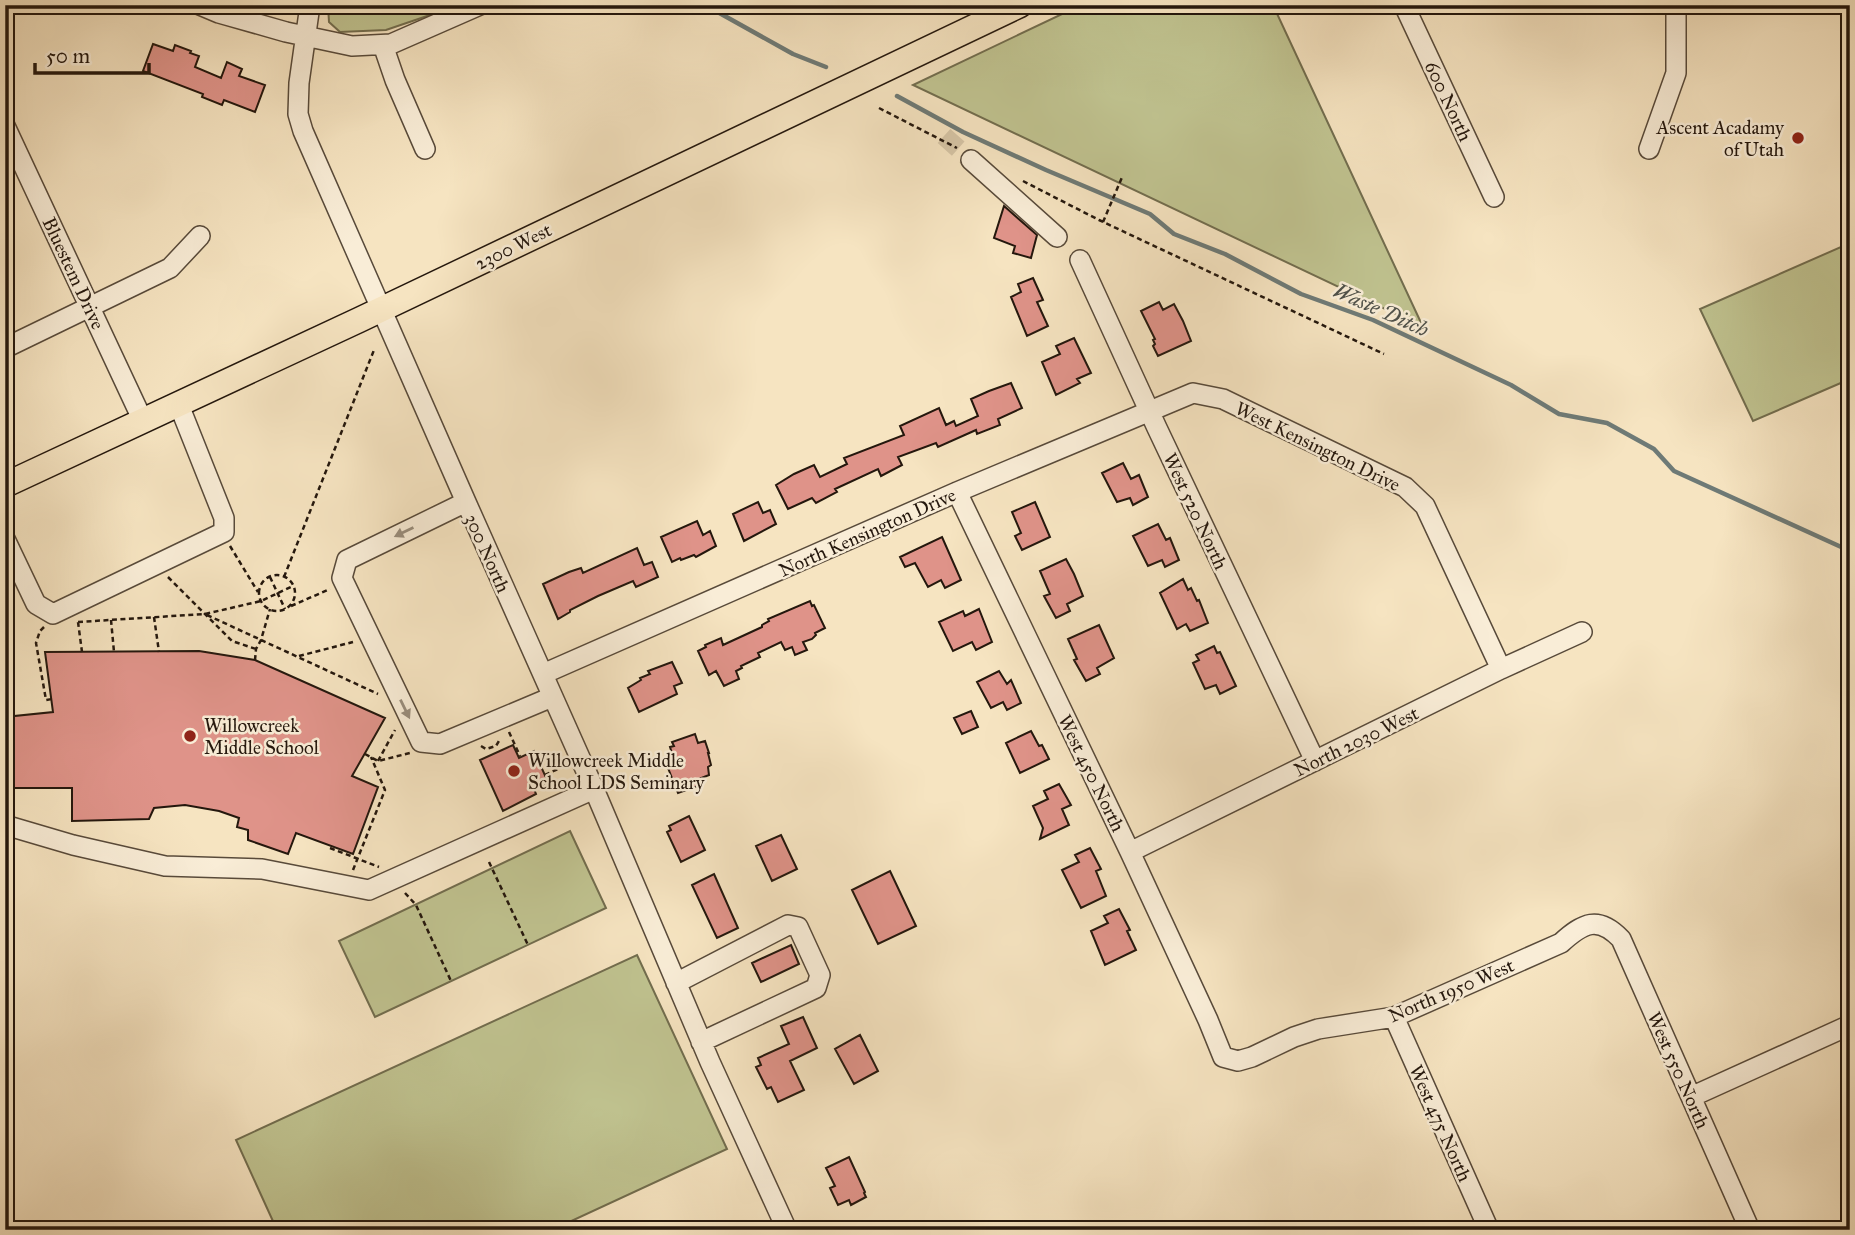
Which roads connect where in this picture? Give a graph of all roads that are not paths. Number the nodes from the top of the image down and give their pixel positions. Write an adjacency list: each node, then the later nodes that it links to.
1 (200, 5): 7 (street)
2 (310, 5): 7 (street, 300 North)
3 (480, 5): 8 (street)
4 (1020, 5): 18 (main road, 2300 West)
5 (1404, 5): 13 (street, 600 North)
6 (1674, 5): 11 (street)
7 (304, 37): 8 (street); 18 (street, 300 North)
8 (383, 45): 10 (street)
9 (5, 126): 17 (street, Bluestem Drive)
10 (425, 149)
11 (1649, 149)
12 (968, 156): 15 (street)
13 (1494, 197)
14 (200, 236): 17 (street)
15 (1057, 237)
16 (1080, 260): 22 (street, West 520 North)
17 (90, 307): 19 (street); 23 (street, Bluestem Drive)
18 (381, 308): 21 (main road, 2300 West); 26 (street, 300 North)
19 (5, 348)
20 (1193, 393): 22 (street, North Kensington Drive); 29 (street, West Kensington Drive)
21 (179, 405): 23 (main road, 2300 West); 27 (street)
22 (1149, 411): 25 (street, North Kensington Drive); 32 (street, West 520 North)
23 (143, 421): 24 (main road, 2300 West)
24 (5, 485)
25 (957, 492): 30 (street, North Kensington Drive); 35 (street, West 450 North)
26 (466, 502): 30 (street, 300 North); 31 (street, one-way to 31)
27 (5, 539)
28 (1582, 632): 29 (street, North 2030 West)
29 (1501, 669): 32 (street, North 2030 West)
30 (543, 674): 31 (street, 300 North)
31 (552, 697): 33 (street, 300 North)
32 (1315, 761): 35 (street, North 2030 West)
33 (594, 789): 34 (street); 37 (street, 300 North)
34 (5, 825)
35 (1130, 852): 41 (street, West 450 North)
36 (1594, 923): 38 (street, North 1950 West); 42 (street, West 550 North)
37 (676, 983): 40 (street, 300 North); 40 (street)
38 (1394, 1017): 41 (street, North 1950 West); 44 (street, West 475 North)
39 (1850, 1025): 42 (street)
40 (701, 1042): 43 (street, 300 North)
41 (1223, 1057)
42 (1691, 1097): 45 (street, West 550 North)
43 (787, 1230)
44 (1489, 1230)
45 (1750, 1230)

